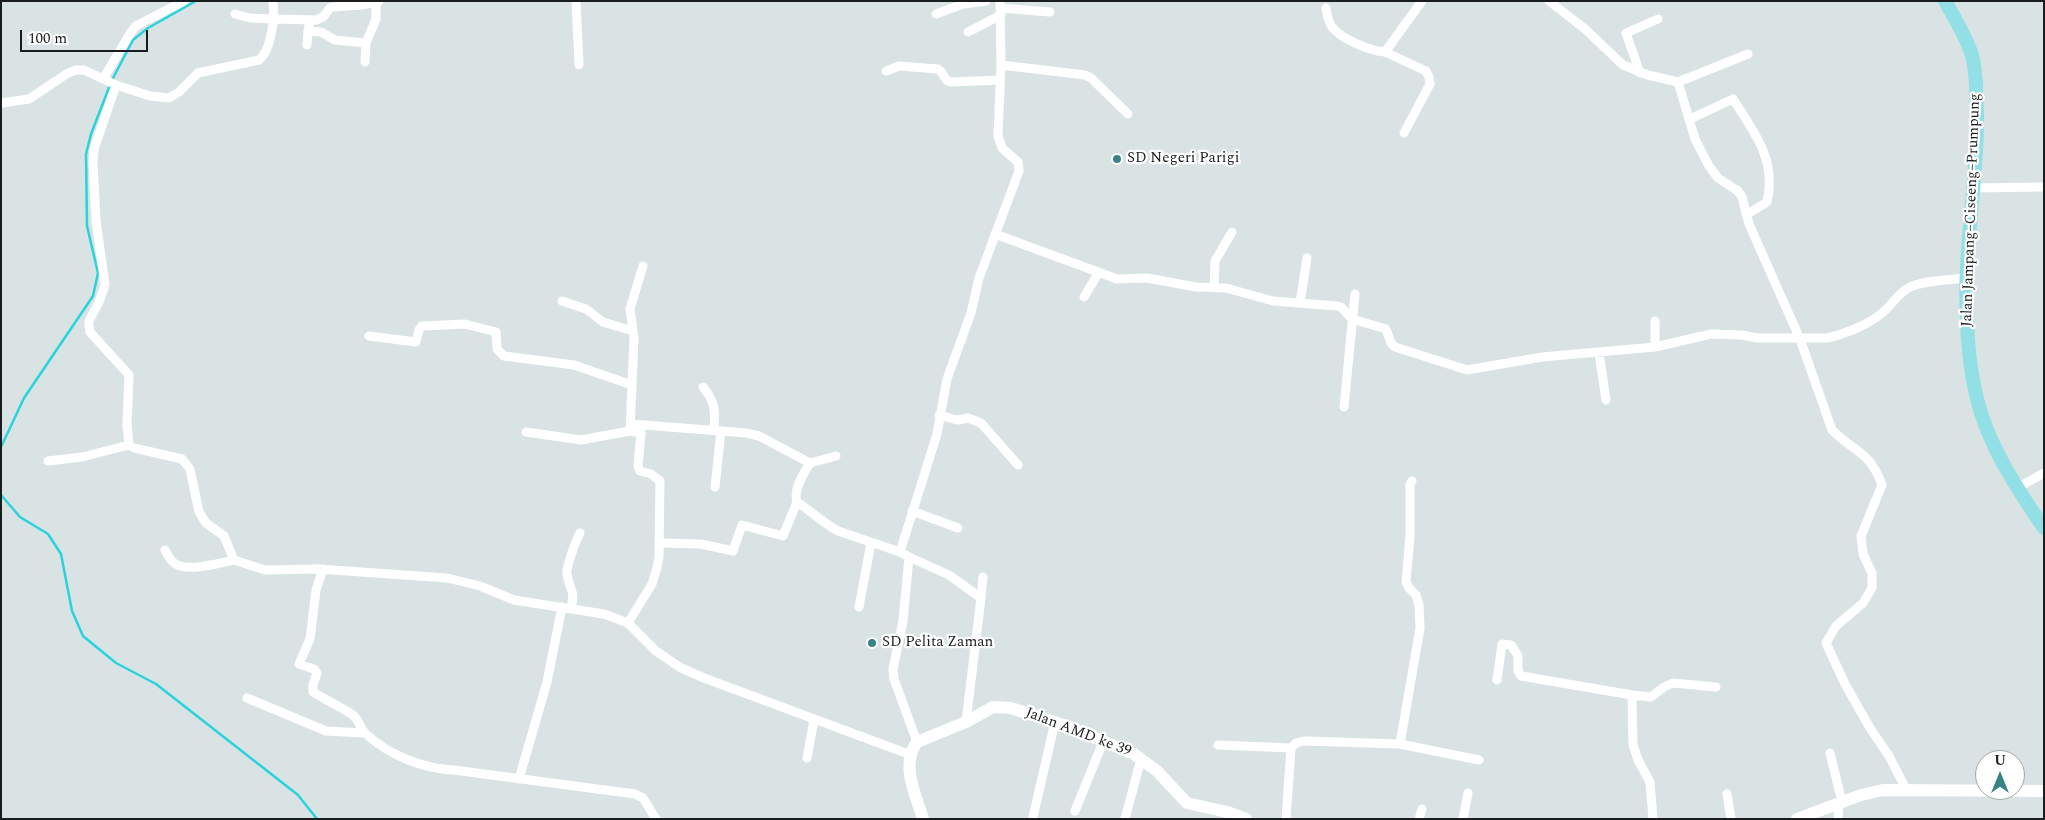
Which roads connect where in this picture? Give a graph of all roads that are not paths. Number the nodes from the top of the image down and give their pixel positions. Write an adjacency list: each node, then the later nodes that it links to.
1 (184, 1): 28 (street)
2 (273, 1): 14 (street)
3 (576, 1): 24 (street)
4 (986, 1): 13 (street)
5 (1422, 1): 21 (street)
6 (1549, 1): 27 (street)
7 (1945, 1): 37 (main road, Jalan Jampang–Ciseeng–Prumpung)
8 (377, 2): 16 (street); 19 (street)
9 (1000, 8): 11 (street); 18 (street); 25 (street)
10 (1326, 8): 21 (street)
11 (1050, 12)
12 (235, 14): 14 (street)
13 (936, 14)
14 (274, 19): 16 (street); 31 (street)
15 (1658, 19): 27 (street)
16 (310, 20): 17 (street)
17 (308, 31): 19 (street); 20 (street)
18 (968, 32)
19 (366, 43): 23 (street)
20 (308, 45)
21 (1385, 52): 35 (street)
22 (1748, 54): 30 (street)
23 (365, 62)
24 (580, 65)
25 (1001, 65): 29 (street); 33 (street)
26 (886, 71): 29 (street)
27 (1640, 73): 30 (street)
28 (103, 79): 31 (street); 32 (street)
29 (1000, 80): 40 (street)
30 (1678, 82): 34 (street)
31 (116, 85): 65 (street)
32 (1, 103)
33 (1128, 114)
34 (1690, 118): 38 (street); 38 (street)
35 (1404, 133)
36 (2044, 187): 37 (street)
37 (1973, 188): 44 (main road, Jalan Jampang–Ciseeng–Prumpung)
38 (1746, 215): 54 (street)
39 (1232, 232): 45 (street)
40 (995, 234): 43 (street); 61 (street)
41 (1307, 258): 49 (street)
42 (643, 266): 52 (street)
43 (1099, 272): 45 (street); 47 (street)
44 (1967, 278): 54 (street); 73 (main road, Jalan Jampang–Ciseeng–Prumpung)
45 (1214, 288): 49 (street)
46 (1355, 294): 50 (street)
47 (1084, 298)
48 (562, 301): 52 (street)
49 (1300, 303): 50 (street)
50 (1352, 319): 56 (street); 60 (street)
51 (1654, 320): 55 (street)
52 (633, 331): 57 (street)
53 (369, 336): 57 (street)
54 (1800, 339): 55 (street); 109 (street)
55 (1655, 347): 56 (street)
56 (1599, 353): 59 (street)
57 (632, 385): 62 (street)
58 (703, 387): 63 (street)
59 (1606, 400)
60 (1344, 407)
61 (939, 415): 69 (street); 75 (street)
62 (631, 427): 63 (street); 64 (street); 79 (street)
63 (718, 430): 68 (street); 72 (street)
64 (526, 432)
65 (129, 446): 67 (street); 83 (street)
66 (836, 456): 68 (street)
67 (48, 461)
68 (810, 463): 74 (street)
69 (1018, 465)
70 (2044, 473): 73 (street)
71 (1412, 481): 100 (street)
72 (715, 487)
73 (2017, 488): 77 (main road, Jalan Jampang–Ciseeng–Prumpung)
74 (797, 502): 79 (street); 80 (street)
75 (912, 511): 76 (street); 82 (street)
76 (958, 528)
77 (2044, 528)
78 (580, 533): 88 (street)
79 (659, 542): 89 (street)
80 (871, 543): 82 (street); 87 (street)
81 (164, 550): 83 (street)
82 (904, 554): 86 (street); 98 (street)
83 (234, 560): 84 (street)
84 (323, 569): 88 (street); 97 (street)
85 (983, 577): 86 (street)
86 (980, 598): 95 (street)
87 (859, 607)
88 (566, 608): 89 (street); 108 (street)
89 (628, 623): 94 (street)
90 (1497, 680): 92 (street)
91 (1716, 687): 92 (street)
92 (1632, 695): 124 (street)
93 (247, 698): 97 (street)
94 (814, 720): 104 (street); 105 (street)
95 (966, 722): 96 (street, Jalan AMD ke 39); 98 (street, Jalan AMD ke 39)
96 (1055, 722): 99 (street, Jalan AMD ke 39); 116 (street)
97 (364, 733): 108 (street)
98 (917, 742): 104 (street)
99 (1104, 742): 106 (street, Jalan AMD ke 39); 115 (street)
100 (1400, 744): 102 (street); 107 (street)
101 (1218, 745): 102 (street)
102 (1291, 748): 121 (street)
103 (1830, 753): 113 (street)
104 (910, 755): 118 (street)
105 (807, 758)
106 (1141, 759): 119 (street); 120 (street, Jalan AMD ke 39)
107 (1479, 760)
108 (519, 779): 117 (street)
109 (1907, 791): 110 (street); 113 (street)
110 (2044, 791)
111 (1468, 793): 123 (street)
112 (1727, 794): 125 (street)
113 (1841, 802): 126 (street); 127 (street)
114 (1422, 809): 122 (street)
115 (1074, 811)
116 (1033, 817)
117 (656, 819)
118 (923, 819)
119 (1124, 819)
120 (1246, 819)
121 (1286, 819)
122 (1419, 819)
123 (1463, 819)
124 (1653, 819)
125 (1731, 819)
126 (1797, 819)
127 (1838, 819)

